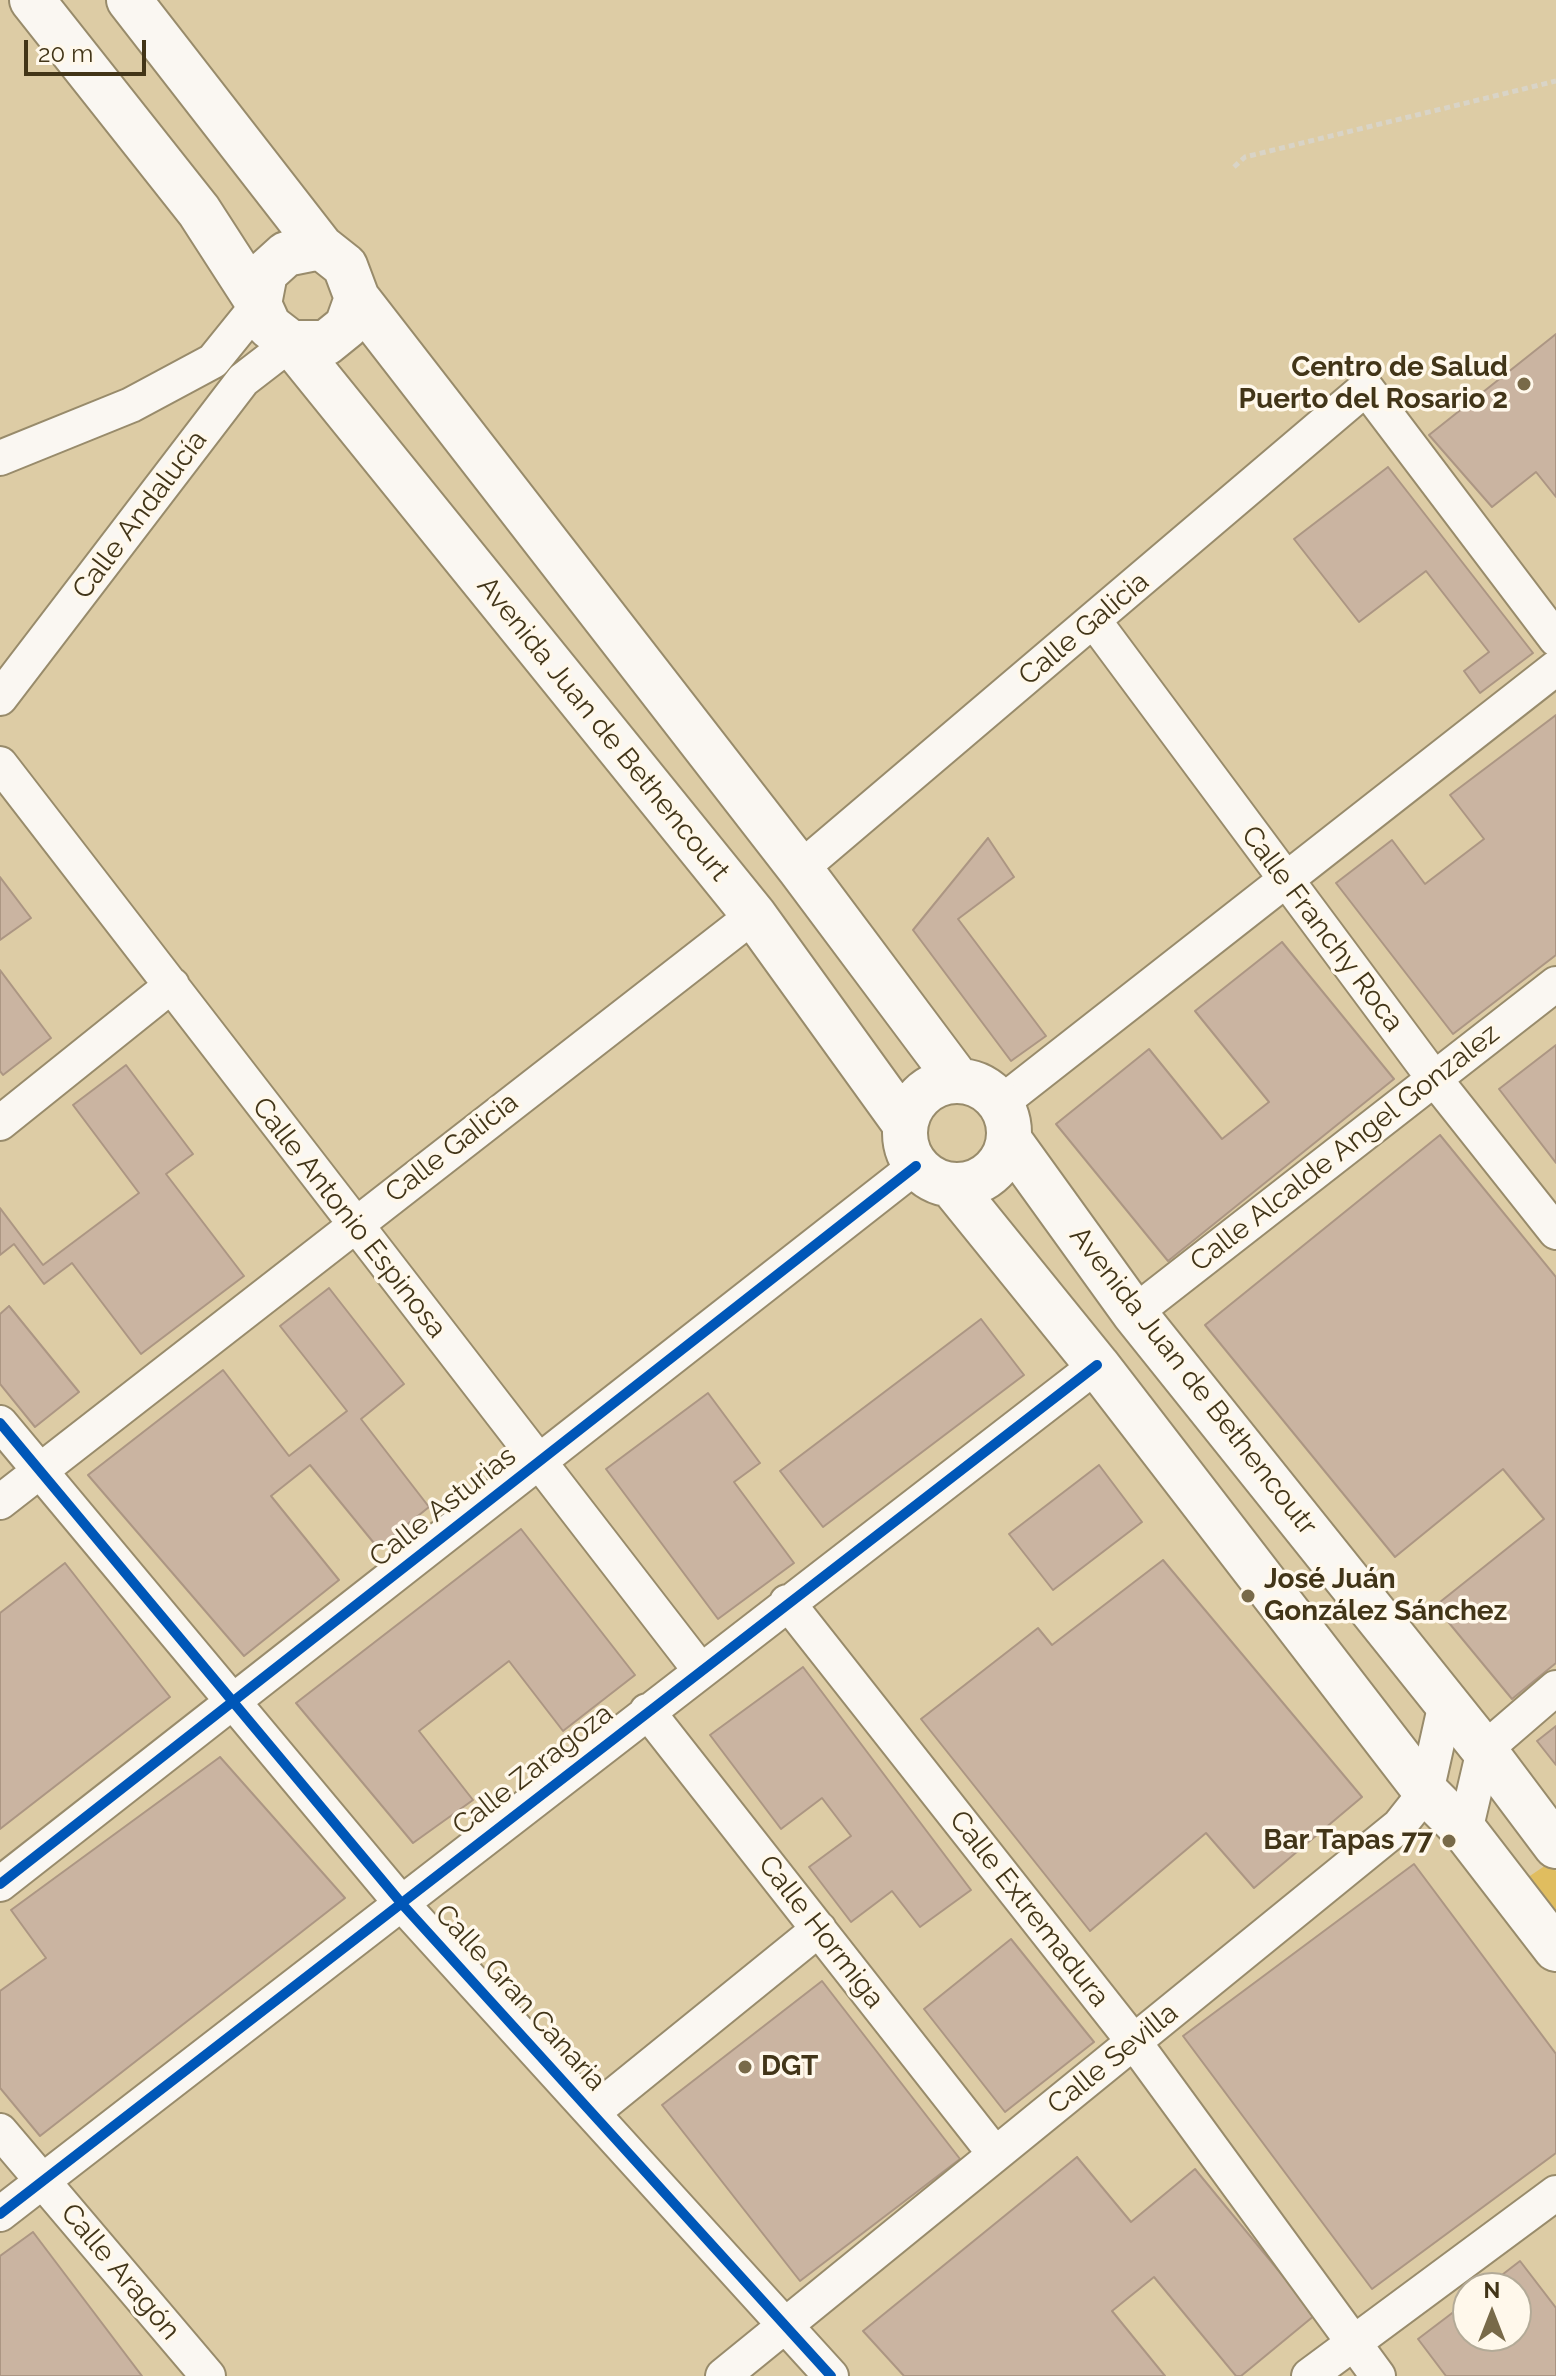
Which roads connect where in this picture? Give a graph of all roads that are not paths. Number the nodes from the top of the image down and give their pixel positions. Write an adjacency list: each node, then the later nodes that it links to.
1 (32, 0): 5 (main road)
2 (129, 0): 3 (main road)
3 (321, 247): 4 (main road); 5 (main road)
4 (357, 298): 6 (main road); 13 (main road)
5 (259, 304): 6 (main road); 7 (street)
6 (291, 343): 11 (street, Calle Andalucía); 15 (main road, Avenida Juan de Bethencourt)
7 (0, 458)
8 (1094, 621): 9 (street, Calle Galicia); 13 (street, Calle Galicia); 14 (street, Calle Franchy Roca)
9 (1556, 639)
10 (1556, 668): 14 (street)
11 (0, 698)
12 (0, 764): 17 (street, Calle Antonio Espinosa)
13 (800, 869): 19 (main road)
14 (1284, 879): 18 (street, Calle Franchy Roca); 20 (street)
15 (754, 915): 22 (main road, Avenida Juan de Bethencourt); 24 (street, Calle Galicia)
16 (1556, 984): 18 (street, Calle Alcalde Angel Gonzalez)
17 (172, 985): 21 (street); 24 (street, Calle Antonio Espinosa)
18 (1433, 1077): 25 (street, Calle Franchy Roca); 26 (street, Calle Alcalde Angel Gonzalez)
19 (957, 1079): 20 (main road); 22 (main road)
20 (1006, 1122): 23 (main road); 26 (main road, Avenida Juan de Bethencoutr)
21 (0, 1123)
22 (904, 1123): 23 (main road)
23 (934, 1176): 27 (main road); 29 (street, Calle Asturias)
24 (353, 1225): 29 (street, Calle Antonio Espinosa); 30 (street, Calle Galicia)
25 (1556, 1232)
26 (1134, 1313): 36 (main road, Avenida Juan de Bethencoutr)
27 (1097, 1365): 32 (street, Calle Zaragoza); 39 (main road)
28 (0, 1423): 30 (street, Calle Gran Canaria)
29 (539, 1462): 33 (street, Calle Antonio Espinosa); 35 (street, Calle Asturias)
30 (42, 1470): 31 (street, Calle Galicia); 35 (street, Calle Gran Canaria)
31 (0, 1502)
32 (787, 1602): 33 (street, Calle Zaragoza); 46 (street, Calle Extremadura)
33 (700, 1670): 37 (street, Calle Zaragoza)
34 (1556, 1688): 38 (street)
35 (234, 1703): 42 (street, Calle Asturias); 43 (street, Calle Gran Canaria)
36 (1446, 1703): 38 (main road, Avenida Juan de Bethencoutr); 39 (street, Calle Sevilla)
37 (647, 1711): 43 (street, Calle Zaragoza); 44 (street, Calle Hormiga)
38 (1484, 1750): 40 (street); 41 (main road, Avenida Juan de Bethencoutr)
39 (1426, 1792): 40 (main road); 46 (street, Calle Sevilla)
40 (1465, 1831): 45 (main road)
41 (1556, 1846)
42 (0, 1884)
43 (402, 1904): 47 (street, Calle Gran Canaria); 50 (street, Calle Zaragoza)
44 (819, 1929): 47 (street); 49 (street, Calle Hormiga)
45 (1556, 1949)
46 (1134, 2042): 49 (street, Calle Sevilla); 54 (street, Calle Extremadura)
47 (592, 2113): 53 (street, Calle Gran Canaria)
48 (0, 2131): 50 (street, Calle Aragón)
49 (995, 2154): 53 (street, Calle Sevilla)
50 (43, 2181): 52 (street, Calle Zaragoza); 55 (street, Calle Aragón)
51 (1556, 2193): 54 (street)
52 (0, 2214)
53 (786, 2325): 56 (street, Calle Sevilla); 57 (street, Calle Gran Canaria)
54 (1352, 2344): 58 (street); 59 (street, Calle Extremadura)
55 (208, 2376)
56 (723, 2376)
57 (831, 2376)
58 (1309, 2376)
59 (1378, 2376)

